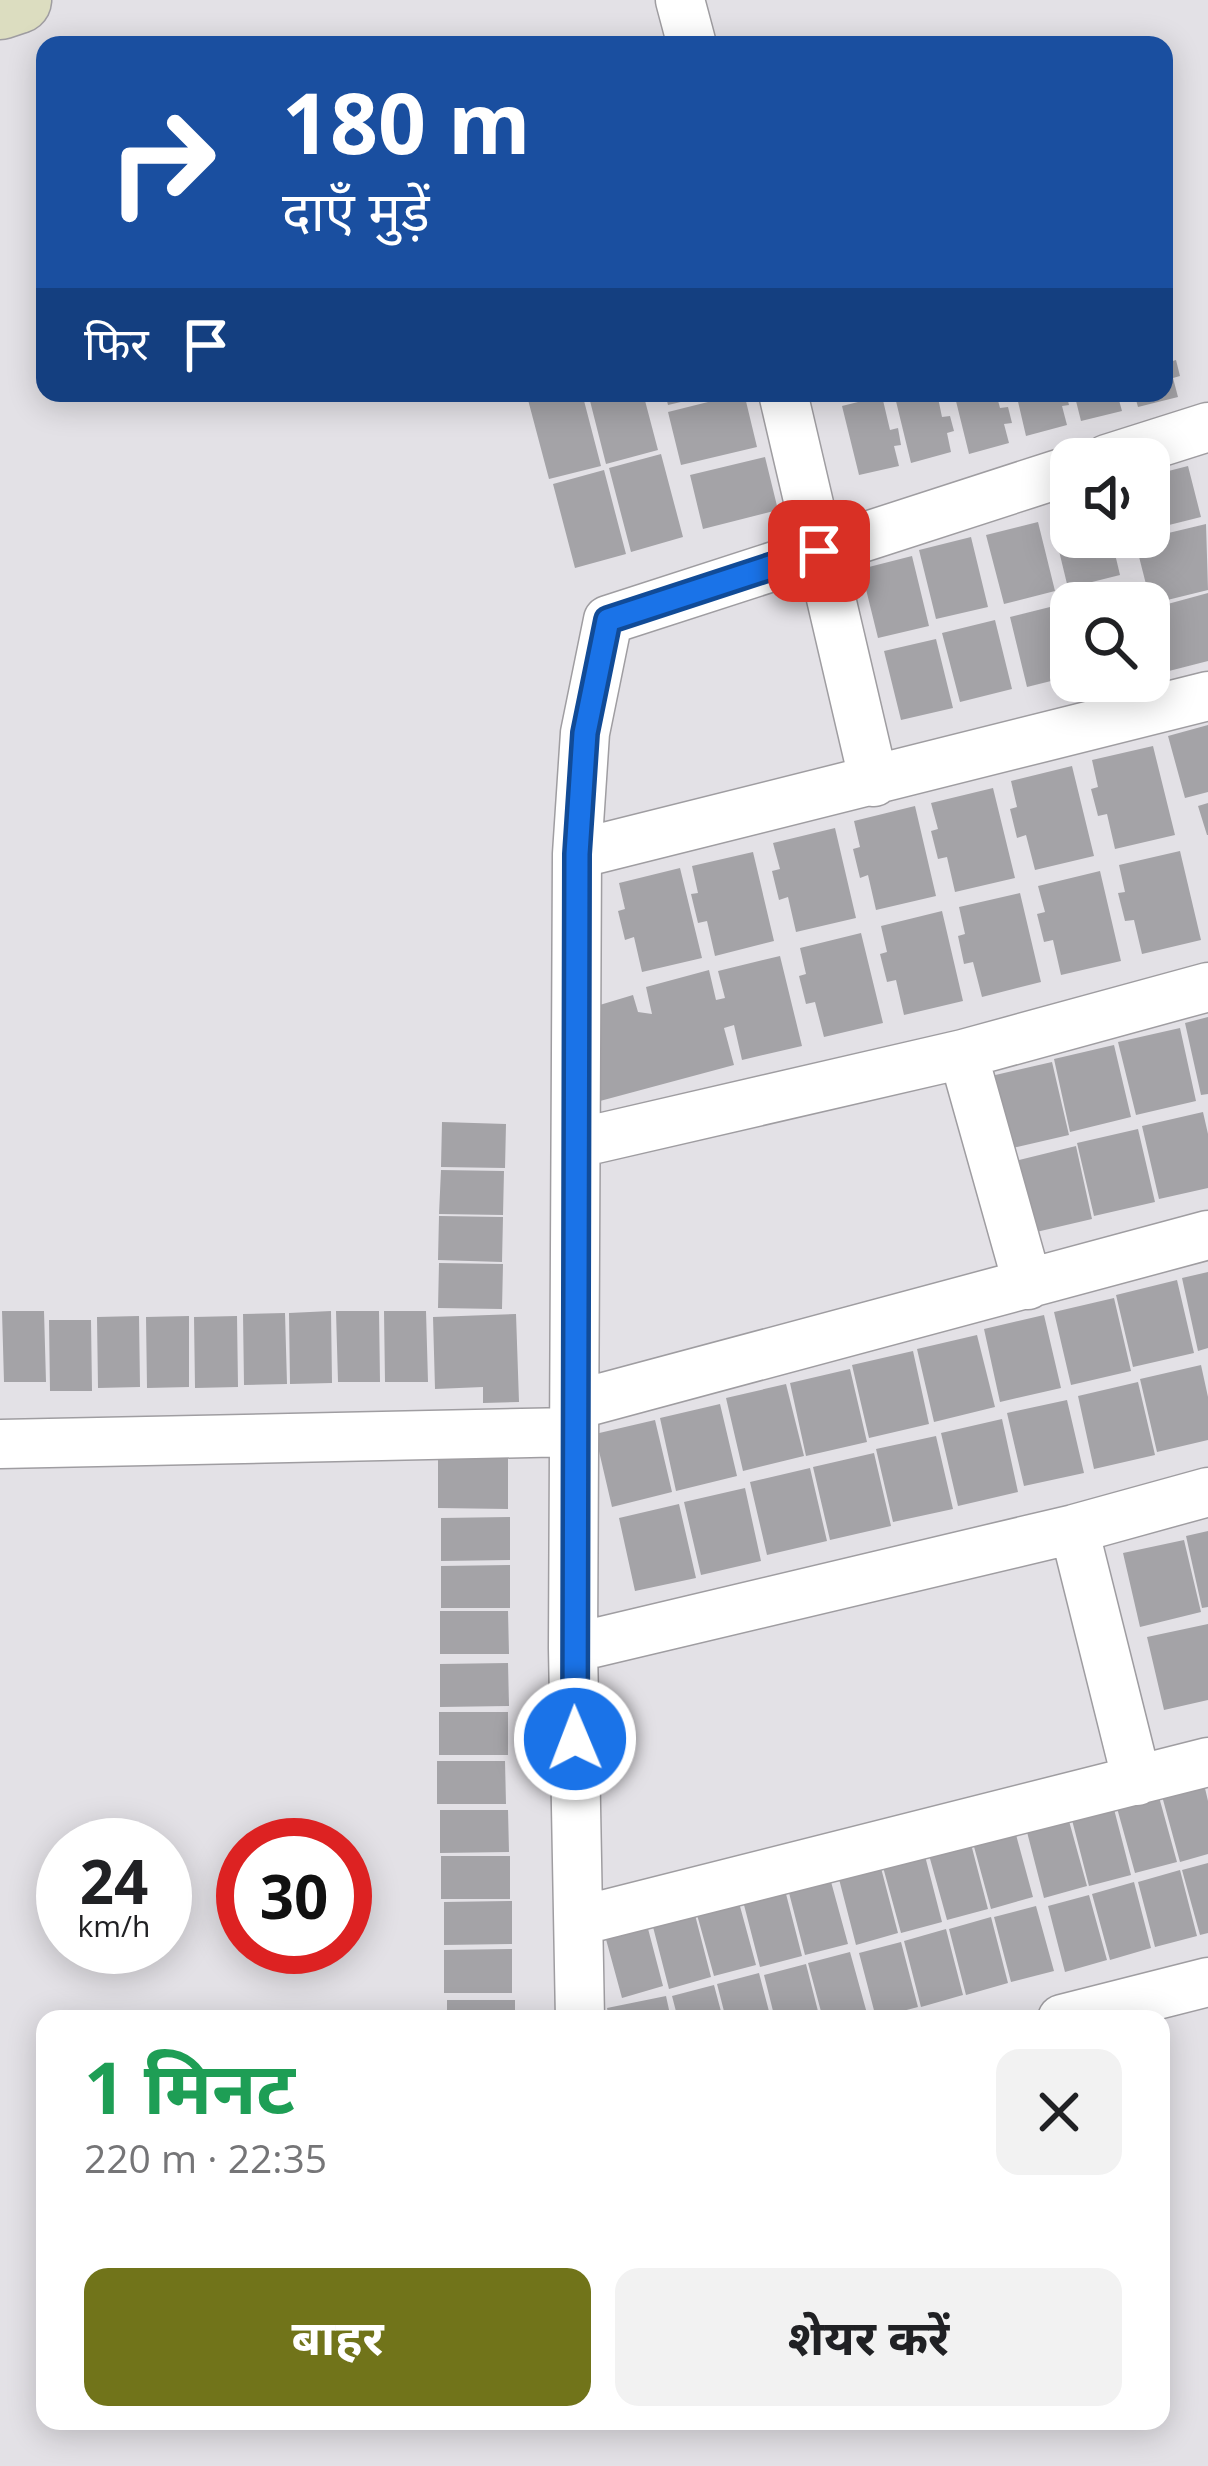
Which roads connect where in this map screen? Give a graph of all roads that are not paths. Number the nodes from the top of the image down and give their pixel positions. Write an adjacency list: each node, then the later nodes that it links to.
1 (18, 0): 3 (street)
2 (680, 0): 4 (street)
3 (0, 6)
4 (690, 36)
5 (785, 402): 9 (street)
6 (1208, 427): 7 (street)
7 (1170, 439)
8 (1050, 477): 9 (street)
9 (819, 551): 11 (street); 12 (street)
10 (1208, 697): 11 (street)
11 (874, 782): 12 (street)
12 (577, 854): 15 (street)
13 (1208, 987): 14 (street)
14 (963, 1054): 15 (street); 17 (street)
15 (578, 1143): 18 (street)
16 (1208, 1235): 17 (street)
17 (1028, 1285): 18 (street)
18 (575, 1418): 19 (street); 22 (street)
19 (0, 1444)
20 (1208, 1492): 21 (street)
21 (1074, 1529): 22 (street); 24 (street)
22 (573, 1648): 25 (street)
23 (1208, 1762): 24 (street)
24 (1137, 1781): 25 (street)
25 (579, 1921): 27 (street)
26 (1208, 1982): 28 (street)
27 (580, 2010)
28 (1098, 2010)

